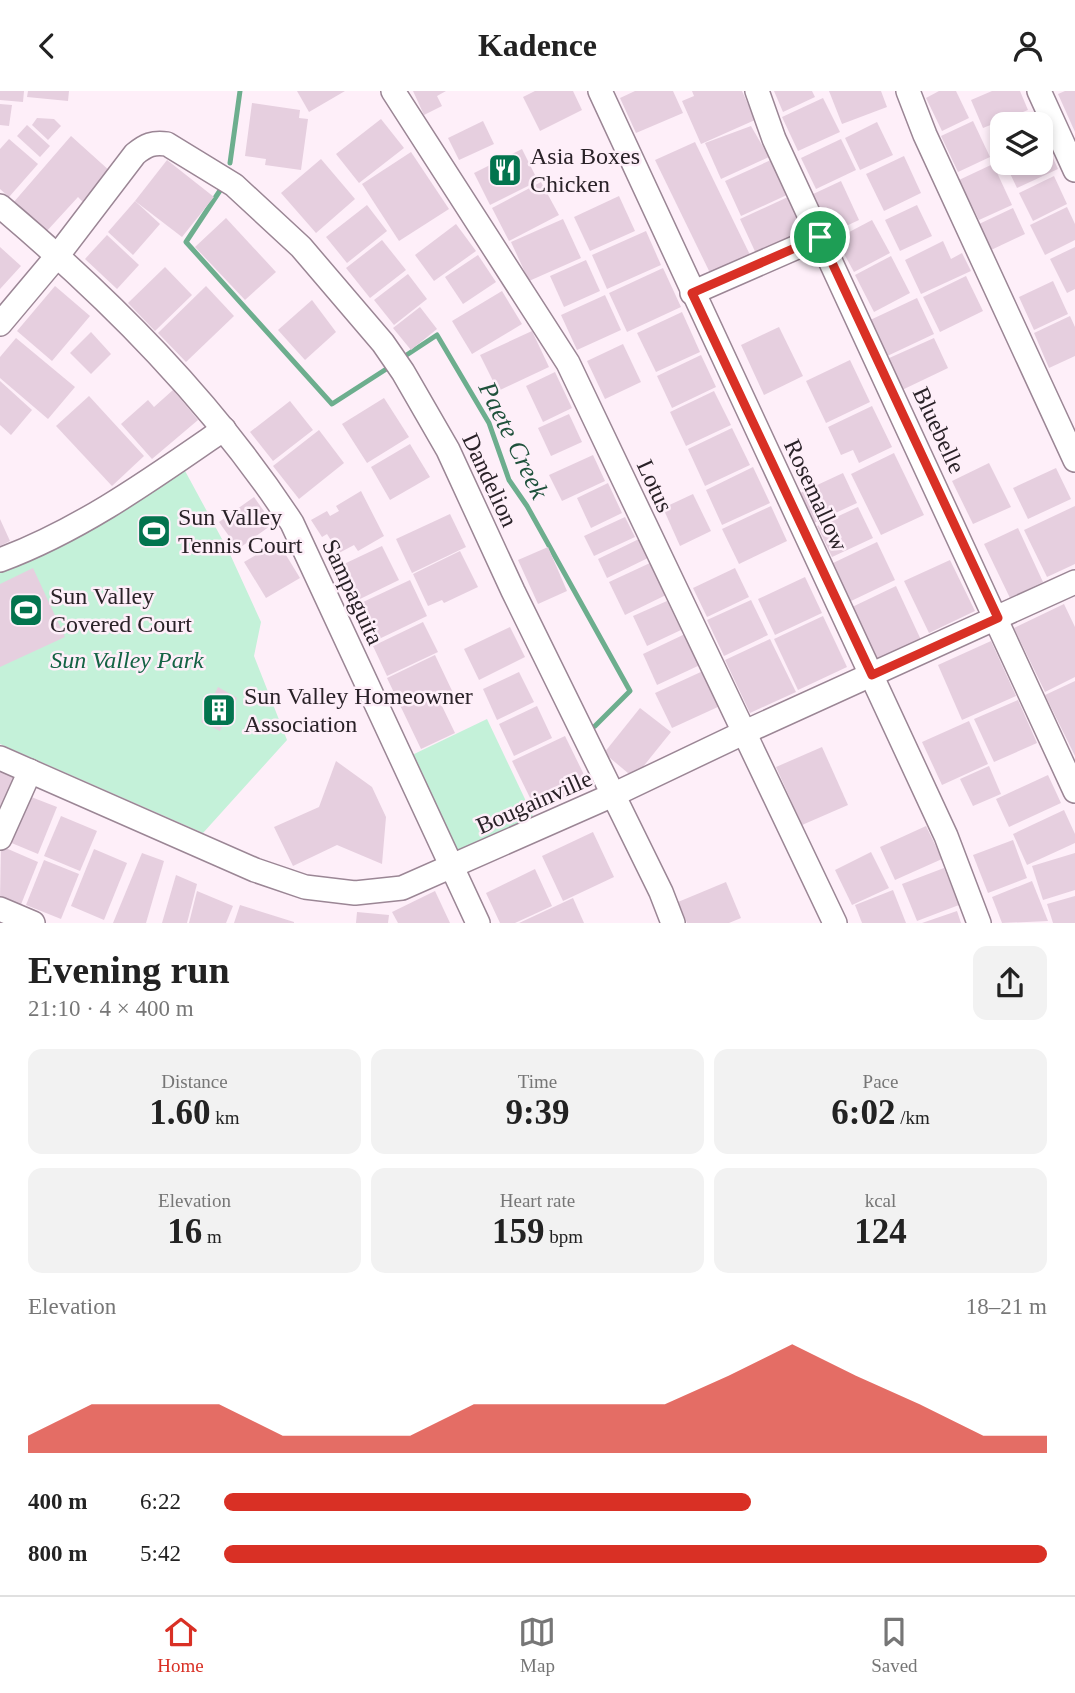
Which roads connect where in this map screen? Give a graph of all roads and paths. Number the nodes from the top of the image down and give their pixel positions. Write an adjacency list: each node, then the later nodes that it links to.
1 (393, 91): 18 (street, Lotus)
2 (600, 91): 10 (street, Rosemallow)
3 (757, 91): 8 (street, Bluebelle)
4 (908, 91): 13 (street)
5 (1039, 91): 6 (street)
6 (1074, 163)
7 (0, 206): 9 (street, Sampaguita)
8 (820, 237): 10 (street); 16 (street, Bluebelle)
9 (58, 255): 11 (street); 12 (street, Sampaguita); 22 (street, Dandelion)
10 (692, 293): 17 (street, Rosemallow)
11 (0, 324)
12 (224, 429): 14 (street); 24 (street, Sampaguita)
13 (1075, 460)
14 (0, 560)
15 (1075, 582): 16 (street, Bougainville)
16 (998, 618): 17 (street, Bougainville); 21 (street, Bluebelle)
17 (872, 675): 18 (street, Bougainville); 30 (street, Rosemallow)
18 (743, 733): 22 (street, Bougainville); 29 (street, Lotus)
19 (0, 758): 20 (street, Bougainville)
20 (30, 771): 23 (street); 24 (street, Bougainville)
21 (1075, 791)
22 (615, 794): 24 (street, Bougainville); 28 (street, Dandelion)
23 (0, 838)
24 (453, 867): 27 (street, Sampaguita)
25 (0, 909): 26 (street)
26 (33, 923)
27 (478, 923)
28 (673, 923)
29 (835, 923)
30 (979, 923)

